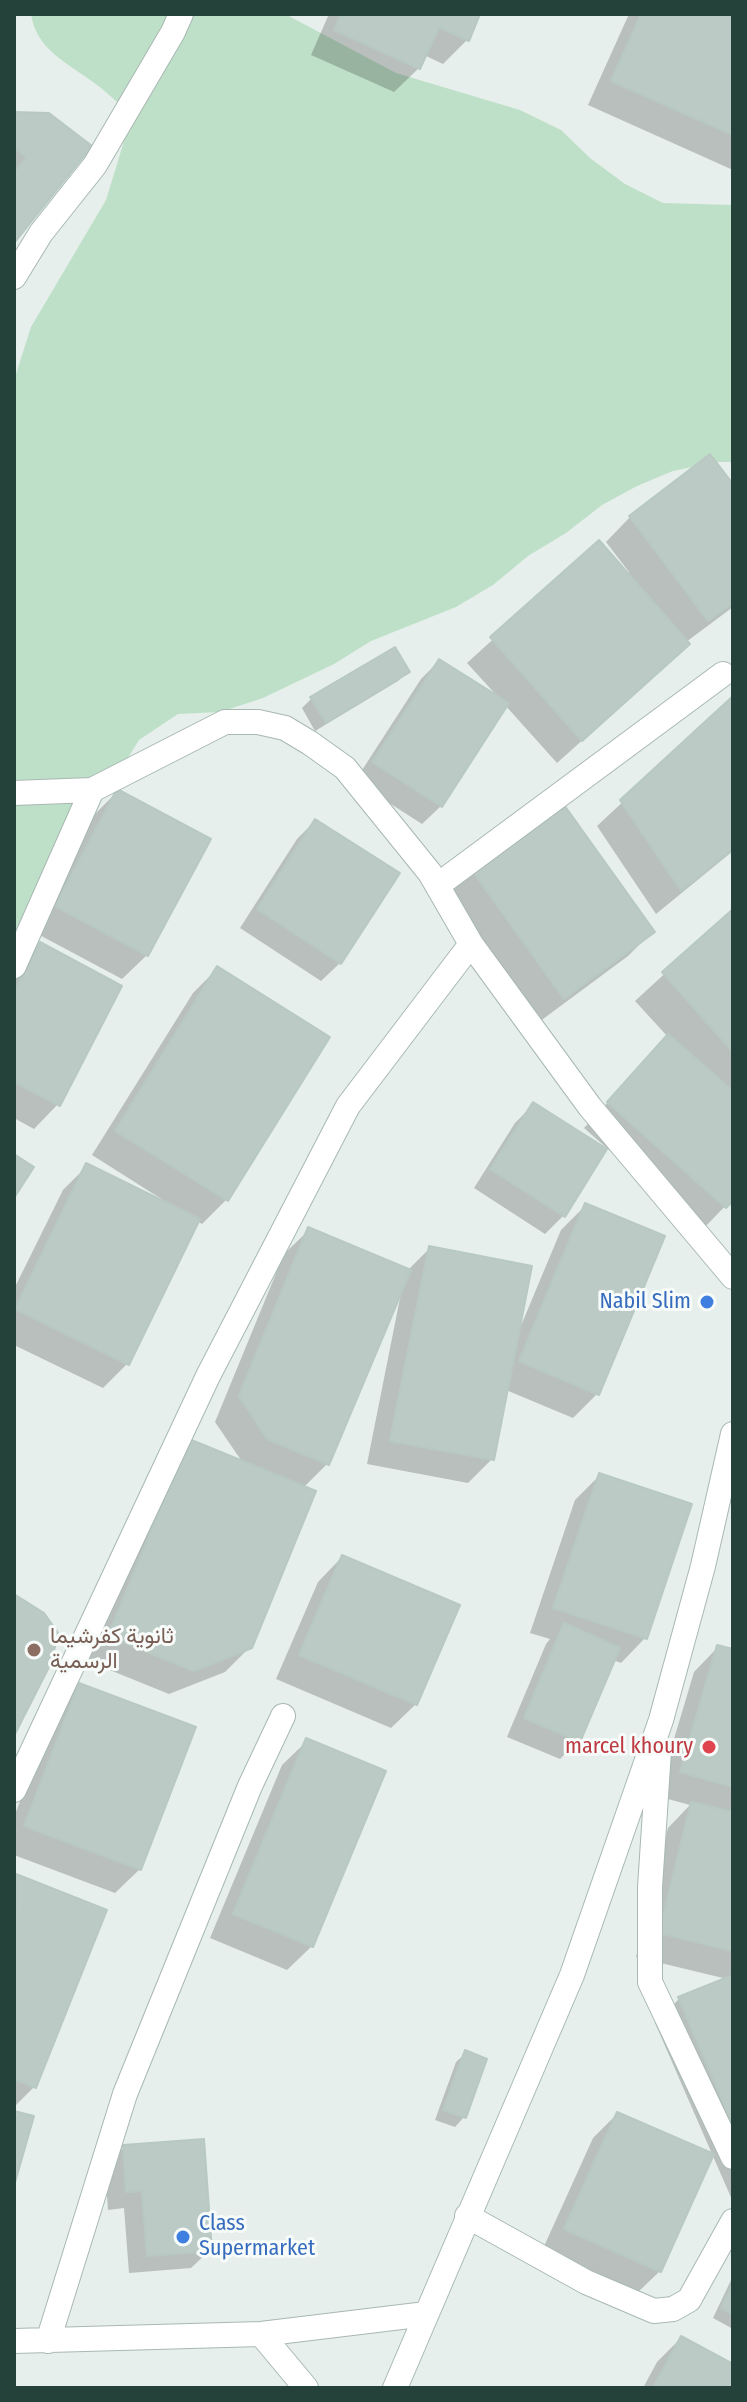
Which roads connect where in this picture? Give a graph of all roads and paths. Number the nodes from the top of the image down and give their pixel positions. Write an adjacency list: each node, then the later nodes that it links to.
1 (181, 14): 2 (street)
2 (14, 277)
3 (723, 674): 6 (street)
4 (92, 790): 5 (street); 6 (street); 8 (street)
5 (14, 793)
6 (438, 885): 7 (street)
7 (471, 944): 9 (street); 13 (street)
8 (14, 966)
9 (733, 1277)
10 (733, 1434): 12 (street)
11 (283, 1716): 20 (street)
12 (661, 1720): 14 (street); 15 (street)
13 (14, 1790)
14 (733, 2157)
15 (467, 2216): 16 (street); 17 (street)
16 (733, 2221)
17 (426, 2314): 18 (street); 22 (street)
18 (261, 2334): 20 (street); 21 (street)
19 (14, 2341): 20 (street)
20 (48, 2341)
21 (306, 2388)
22 (395, 2388)

